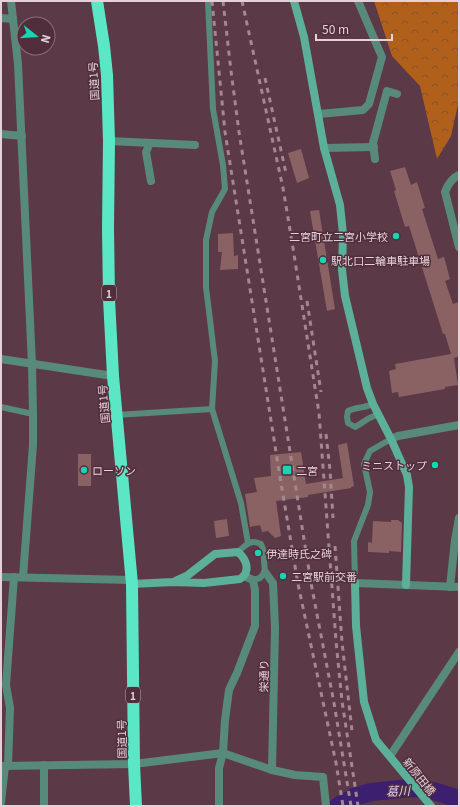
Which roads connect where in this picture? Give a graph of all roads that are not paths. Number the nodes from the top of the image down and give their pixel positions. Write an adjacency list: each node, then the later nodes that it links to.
1 (11, 1): 7 (street)
2 (97, 1): 12 (highway, 国道1号 / 1)
3 (208, 1): 26 (lane)
4 (294, 1): 9 (street)
5 (358, 1): 9 (street)
6 (1, 18): 7 (street)
7 (14, 19): 11 (street)
8 (397, 94): 15 (street)
9 (318, 114): 16 (street)
10 (1, 134): 11 (street)
11 (22, 136): 22 (street)
12 (109, 142): 13 (street); 23 (highway, 国道1号 / 1)
13 (150, 143): 14 (street); 19 (street)
14 (195, 145)
15 (374, 147): 16 (street); 17 (street)
16 (324, 148): 24 (street)
17 (375, 159)
18 (459, 175): 20 (street)
19 (151, 181)
20 (459, 247)
21 (1, 359): 22 (street)
22 (32, 364): 23 (street); 27 (street)
23 (114, 376): 28 (highway, 国道1号 / 1)
24 (373, 404): 29 (street); 29 (lane)
25 (1, 407): 27 (lane)
26 (212, 409): 28 (lane); 33 (lane)
27 (33, 414): 40 (street)
28 (116, 415): 42 (highway, 国道1号 / 1)
29 (378, 415): 31 (street)
30 (459, 425): 31 (street)
31 (391, 439): 45 (lane); 46 (street)
32 (459, 518): 48 (street)
33 (248, 543): 34 (lane); 36 (lane)
34 (238, 552): 35 (street); 37 (street)
35 (206, 561): 43 (street); 44 (street)
36 (265, 572): 41 (lane); 55 (street, 栄通り)
37 (244, 576): 41 (street); 44 (street)
38 (1, 577): 39 (street)
39 (14, 577): 40 (street); 54 (street)
40 (23, 578): 42 (street)
41 (253, 580): 50 (street)
42 (132, 582): 43 (street); 52 (highway, 国道1号 / 1)
43 (173, 582): 44 (street)
44 (204, 583)
45 (355, 583): 46 (street); 51 (street, 新原田橋)
46 (406, 585): 48 (street)
47 (459, 586): 48 (street)
48 (450, 587)
49 (459, 652): 51 (street)
50 (223, 753): 52 (street); 55 (street); 59 (street)
51 (392, 758): 61 (street, 新原田橋)
52 (134, 764): 53 (street); 58 (highway, 国道1号 / 1)
53 (44, 765): 54 (street); 57 (street)
54 (4, 766): 56 (street)
55 (272, 770): 60 (street)
56 (1, 802)
57 (44, 806)
58 (136, 806)
59 (219, 806)
60 (326, 806)
61 (431, 806)

